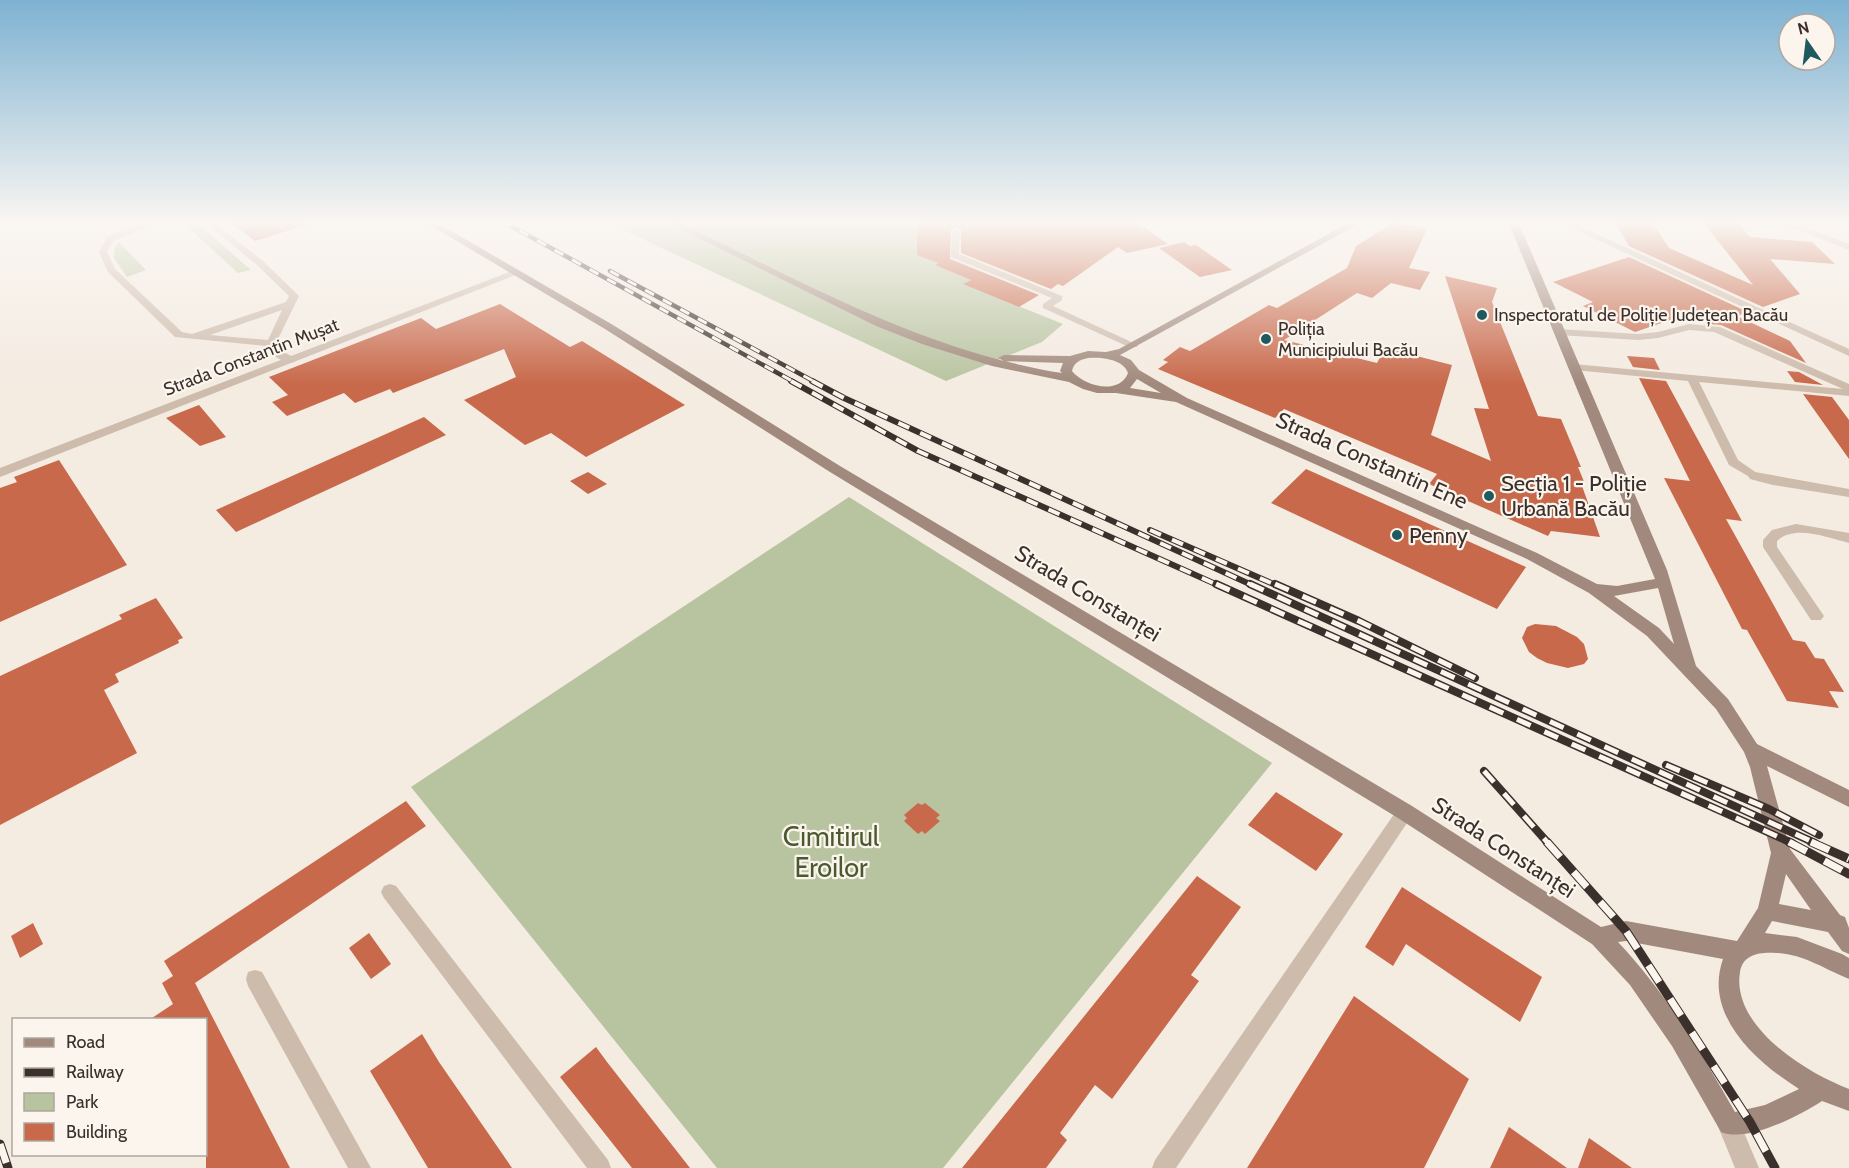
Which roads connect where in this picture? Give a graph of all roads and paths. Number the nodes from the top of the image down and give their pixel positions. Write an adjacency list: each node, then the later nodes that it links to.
1 (117, 276): 12 (lane)
2 (273, 276): 10 (lane)
3 (510, 276): 18 (street, Strada Constantin Mușat)
4 (520, 276): 38 (street, Strada Constanței)
5 (781, 276): 17 (street)
6 (1004, 276): 14 (lane)
7 (1260, 276): 14 (street)
8 (1536, 276): 11 (street)
9 (1680, 276): 15 (street)
10 (291, 304): 12 (lane); 13 (lane)
11 (1559, 332): 20 (street); 24 (lane)
12 (193, 337): 13 (lane)
13 (272, 343): 18 (lane)
14 (1133, 345): 16 (street)
15 (1849, 353)
16 (1109, 355): 19 (street); 21 (street, Strada Constantin Ene)
17 (977, 357): 19 (street); 22 (street)
18 (291, 360): 28 (street, Strada Constantin Mușat)
19 (1071, 360): 22 (street)
20 (1574, 367): 23 (lane); 32 (street)
21 (1133, 372): 25 (street); 27 (street, Strada Constantin Ene)
22 (1069, 378): 25 (street, Strada Constantin Ene)
23 (1692, 379): 26 (lane); 29 (lane)
24 (1849, 388)
25 (1114, 389): 27 (street, Strada Constantin Ene)
26 (1849, 393)
27 (1183, 401): 33 (street, Strada Constantin Ene)
28 (0, 473)
29 (1755, 476): 30 (street)
30 (1849, 493)
31 (1849, 538): 34 (street)
32 (1664, 582): 33 (street); 35 (street)
33 (1594, 589): 35 (street, Strada Constantin Ene)
34 (1816, 616)
35 (1688, 665): 36 (street, Strada Constantin Ene)
36 (1751, 749): 37 (street); 39 (street, Strada Constantin Ene)
37 (1849, 799)
38 (1405, 812): 43 (street, Strada Constanței); 53 (lane)
39 (1781, 853): 41 (street); 42 (street)
40 (390, 892): 52 (lane)
41 (1767, 911): 42 (street); 45 (street)
42 (1842, 925): 44 (street)
43 (1599, 937): 45 (street); 50 (street, Strada Constanței)
44 (1849, 944)
45 (1743, 949): 46 (street); 48 (street)
46 (1849, 969)
47 (255, 979): 51 (lane)
48 (1820, 1089): 49 (street); 50 (street)
49 (1849, 1100)
50 (1729, 1124): 54 (street)
51 (360, 1168)
52 (600, 1168)
53 (1163, 1168)
54 (1747, 1168)

